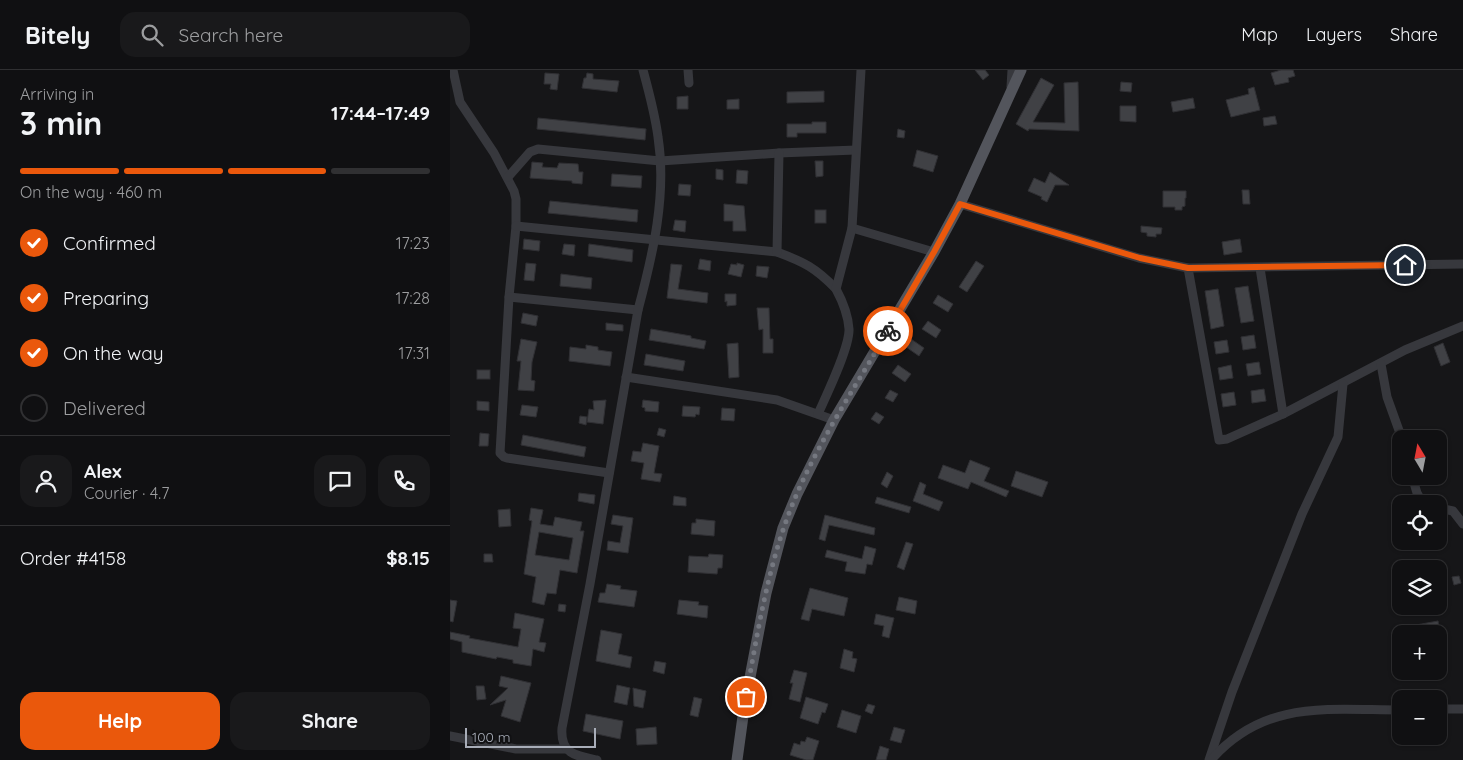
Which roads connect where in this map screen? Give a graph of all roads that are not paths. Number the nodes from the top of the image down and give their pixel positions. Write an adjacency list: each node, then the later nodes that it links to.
1 (453, 70): 12 (street)
2 (643, 70): 11 (street)
3 (688, 70): 7 (street)
4 (861, 70): 9 (street)
5 (1012, 70): 8 (street)
6 (1021, 70): 8 (main road)
7 (688, 83)
8 (1011, 92): 13 (main road)
9 (856, 150): 10 (street); 15 (street)
10 (779, 153): 11 (street); 17 (street)
11 (660, 161): 12 (street); 16 (street)
12 (508, 177): 14 (street)
13 (960, 204): 18 (main road); 20 (street)
14 (516, 226): 16 (street); 23 (street)
15 (852, 228): 18 (street); 22 (street)
16 (654, 241): 17 (street); 24 (street)
17 (777, 252): 22 (street)
18 (934, 252): 31 (main road)
19 (1463, 264): 21 (street)
20 (1188, 268): 21 (street); 30 (street)
21 (1260, 268): 30 (street)
22 (836, 288): 29 (street)
23 (509, 297): 24 (street); 33 (street)
24 (638, 310): 27 (street)
25 (1463, 326): 26 (street)
26 (1382, 364): 28 (street); 32 (street)
27 (626, 377): 29 (street); 33 (street)
28 (1343, 384): 30 (street); 43 (street)
29 (818, 414): 31 (street)
30 (1283, 414)
31 (834, 420): 42 (main road)
32 (1399, 430)
33 (609, 472): 40 (street)
34 (1447, 510): 35 (street)
35 (1463, 524)
36 (1447, 709): 37 (street)
37 (1463, 709)
38 (1392, 710): 43 (street)
39 (450, 736): 40 (street)
40 (566, 749): 41 (street)
41 (597, 760)
42 (737, 760)
43 (1210, 760)

